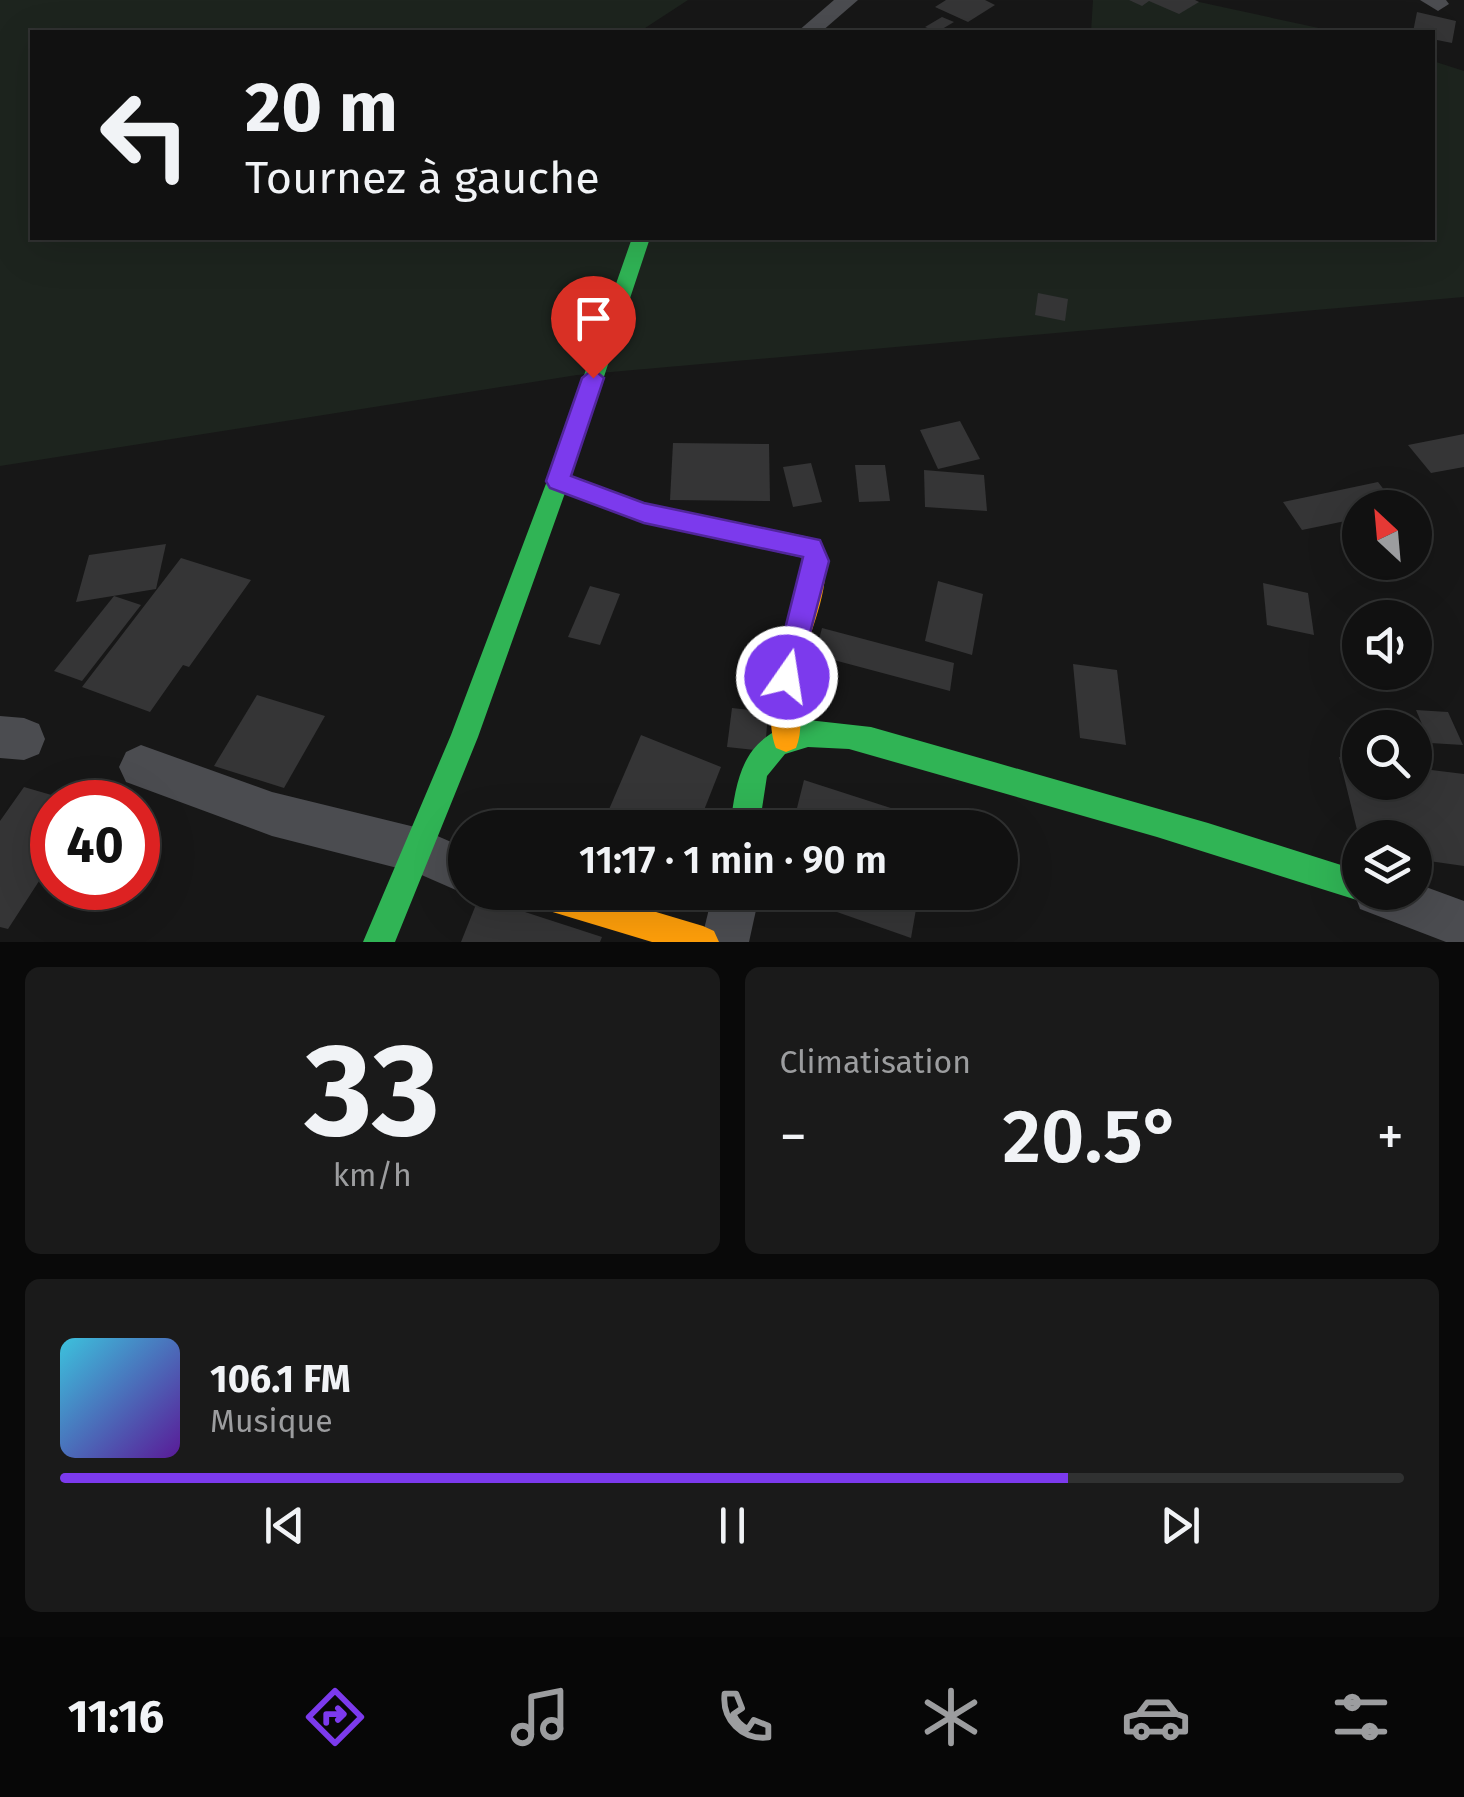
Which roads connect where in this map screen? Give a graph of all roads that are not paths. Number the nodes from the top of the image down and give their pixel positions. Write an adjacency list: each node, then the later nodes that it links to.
1 (847, 0): 2 (street)
2 (810, 30)
3 (640, 240): 4 (street)
4 (558, 481): 5 (street); 8 (street)
5 (786, 738): 7 (street); 10 (street)
6 (141, 768): 8 (street)
7 (747, 810)
8 (419, 851): 9 (street); 15 (street)
9 (448, 864)
10 (1342, 880)
11 (596, 910): 16 (street)
12 (733, 910): 17 (street)
13 (1426, 910): 14 (street)
14 (1464, 924)
15 (379, 942)
16 (703, 942)
17 (725, 942)

